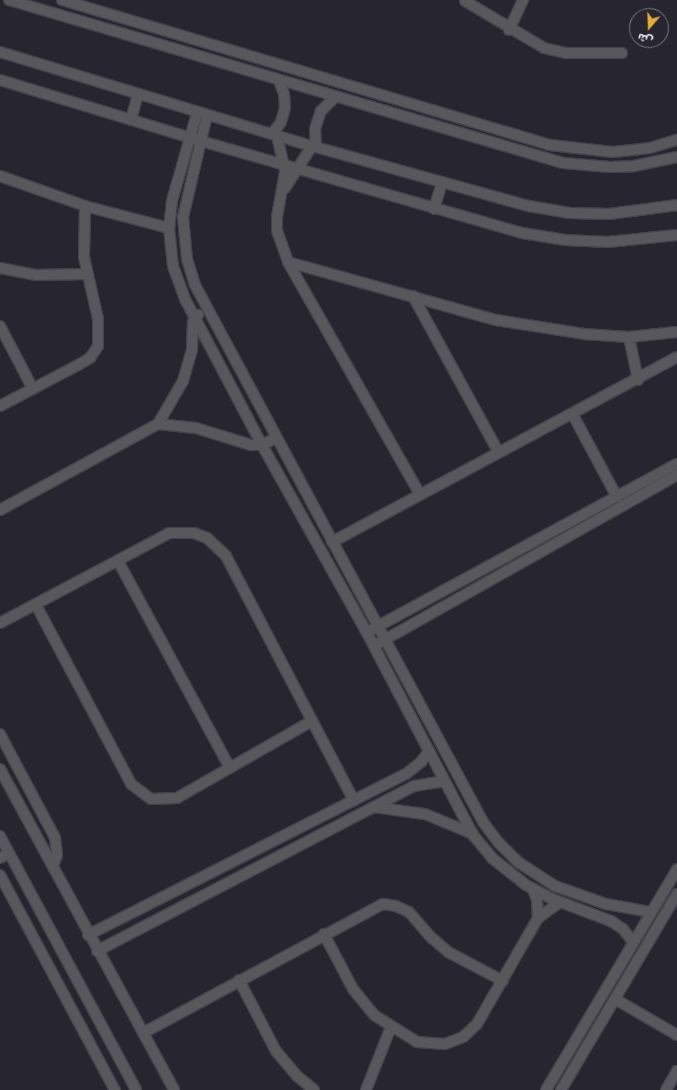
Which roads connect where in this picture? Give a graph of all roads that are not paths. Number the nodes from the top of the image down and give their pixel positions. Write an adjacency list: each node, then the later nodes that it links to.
1 (9, 0): 9 (street)
2 (66, 0): 16 (street)
3 (523, 0): 5 (street)
4 (465, 1): 5 (street)
5 (509, 30): 7 (street)
6 (0, 52): 10 (street)
7 (622, 53)
8 (0, 80): 13 (street)
9 (279, 80): 11 (street); 14 (street)
10 (138, 94): 12 (street); 13 (street)
11 (335, 97): 18 (street); 19 (street)
12 (202, 114): 14 (street); 15 (street); 17 (street)
13 (131, 120): 15 (street)
14 (275, 135): 18 (street); 20 (street)
15 (190, 138): 17 (street); 28 (street)
16 (677, 140)
17 (201, 141): 20 (street); 34 (street)
18 (314, 147): 21 (street); 23 (street)
19 (677, 157)
20 (285, 165): 21 (street); 24 (street)
21 (299, 168): 24 (street); 27 (street)
22 (0, 176): 26 (street)
23 (442, 182): 25 (street); 27 (street)
24 (283, 192): 30 (street)
25 (677, 205)
26 (86, 206): 28 (street); 32 (street)
27 (434, 209): 29 (street)
28 (169, 228): 35 (street)
29 (677, 235)
30 (288, 262): 33 (street); 50 (street)
31 (2, 270): 32 (street)
32 (87, 274): 41 (street)
33 (413, 296): 38 (street); 47 (street)
34 (206, 310): 35 (street); 45 (street)
35 (196, 318): 44 (street); 46 (street)
36 (0, 326): 41 (street)
37 (677, 332): 38 (street)
38 (629, 337): 40 (street)
39 (677, 357): 40 (street)
40 (638, 380): 43 (street)
41 (33, 389): 42 (street)
42 (0, 406)
43 (573, 415): 47 (street); 51 (street)
44 (158, 424): 46 (street); 52 (street)
45 (276, 438): 46 (street); 53 (street)
46 (262, 445): 58 (street)
47 (498, 452): 50 (street)
48 (677, 464): 51 (street)
49 (677, 475): 59 (street)
50 (420, 494): 53 (street)
51 (616, 497): 57 (street)
52 (0, 510)
53 (332, 542): 57 (street)
54 (118, 561): 55 (street); 61 (street); 64 (street)
55 (36, 605): 56 (street); 64 (street)
56 (0, 624)
57 (378, 627): 58 (street); 59 (street)
58 (367, 633): 60 (street)
59 (385, 640): 60 (street); 81 (street)
60 (374, 646): 63 (street)
61 (312, 721): 64 (street); 68 (street)
62 (0, 734): 74 (street)
63 (429, 751): 66 (street); 67 (street)
64 (230, 768)
65 (0, 769): 74 (street)
66 (444, 781): 69 (street); 70 (street)
67 (375, 790): 68 (street); 69 (street)
68 (354, 801): 80 (street)
69 (378, 805): 70 (street); 83 (street)
70 (473, 835): 77 (street)
71 (0, 836): 72 (street)
72 (9, 853): 73 (street); 98 (street)
73 (0, 858)
74 (53, 866): 85 (street)
75 (677, 869): 81 (street)
76 (0, 875): 97 (street)
77 (533, 889): 79 (street); 82 (street)
78 (677, 894): 89 (street)
79 (560, 902): 82 (street); 86 (street)
80 (137, 911): 83 (street); 85 (street)
81 (651, 912): 86 (street)
82 (538, 918): 91 (street)
83 (147, 925): 87 (street)
84 (324, 934): 90 (street); 91 (street); 93 (street)
85 (88, 935): 87 (street)
86 (633, 942): 88 (street)
87 (97, 951): 94 (street)
88 (616, 971): 89 (street); 102 (street)
89 (627, 978): 92 (street)
90 (239, 980): 94 (street); 100 (street)
91 (503, 981): 93 (street)
92 (615, 999): 95 (street); 103 (street)
93 (391, 1027): 101 (street)
94 (144, 1033): 99 (street)
95 (677, 1035)
96 (677, 1071): 104 (street)
97 (115, 1090)
98 (136, 1090)
99 (174, 1090)
100 (314, 1090)
101 (366, 1090)
102 (546, 1090)
103 (561, 1090)
104 (666, 1090)

